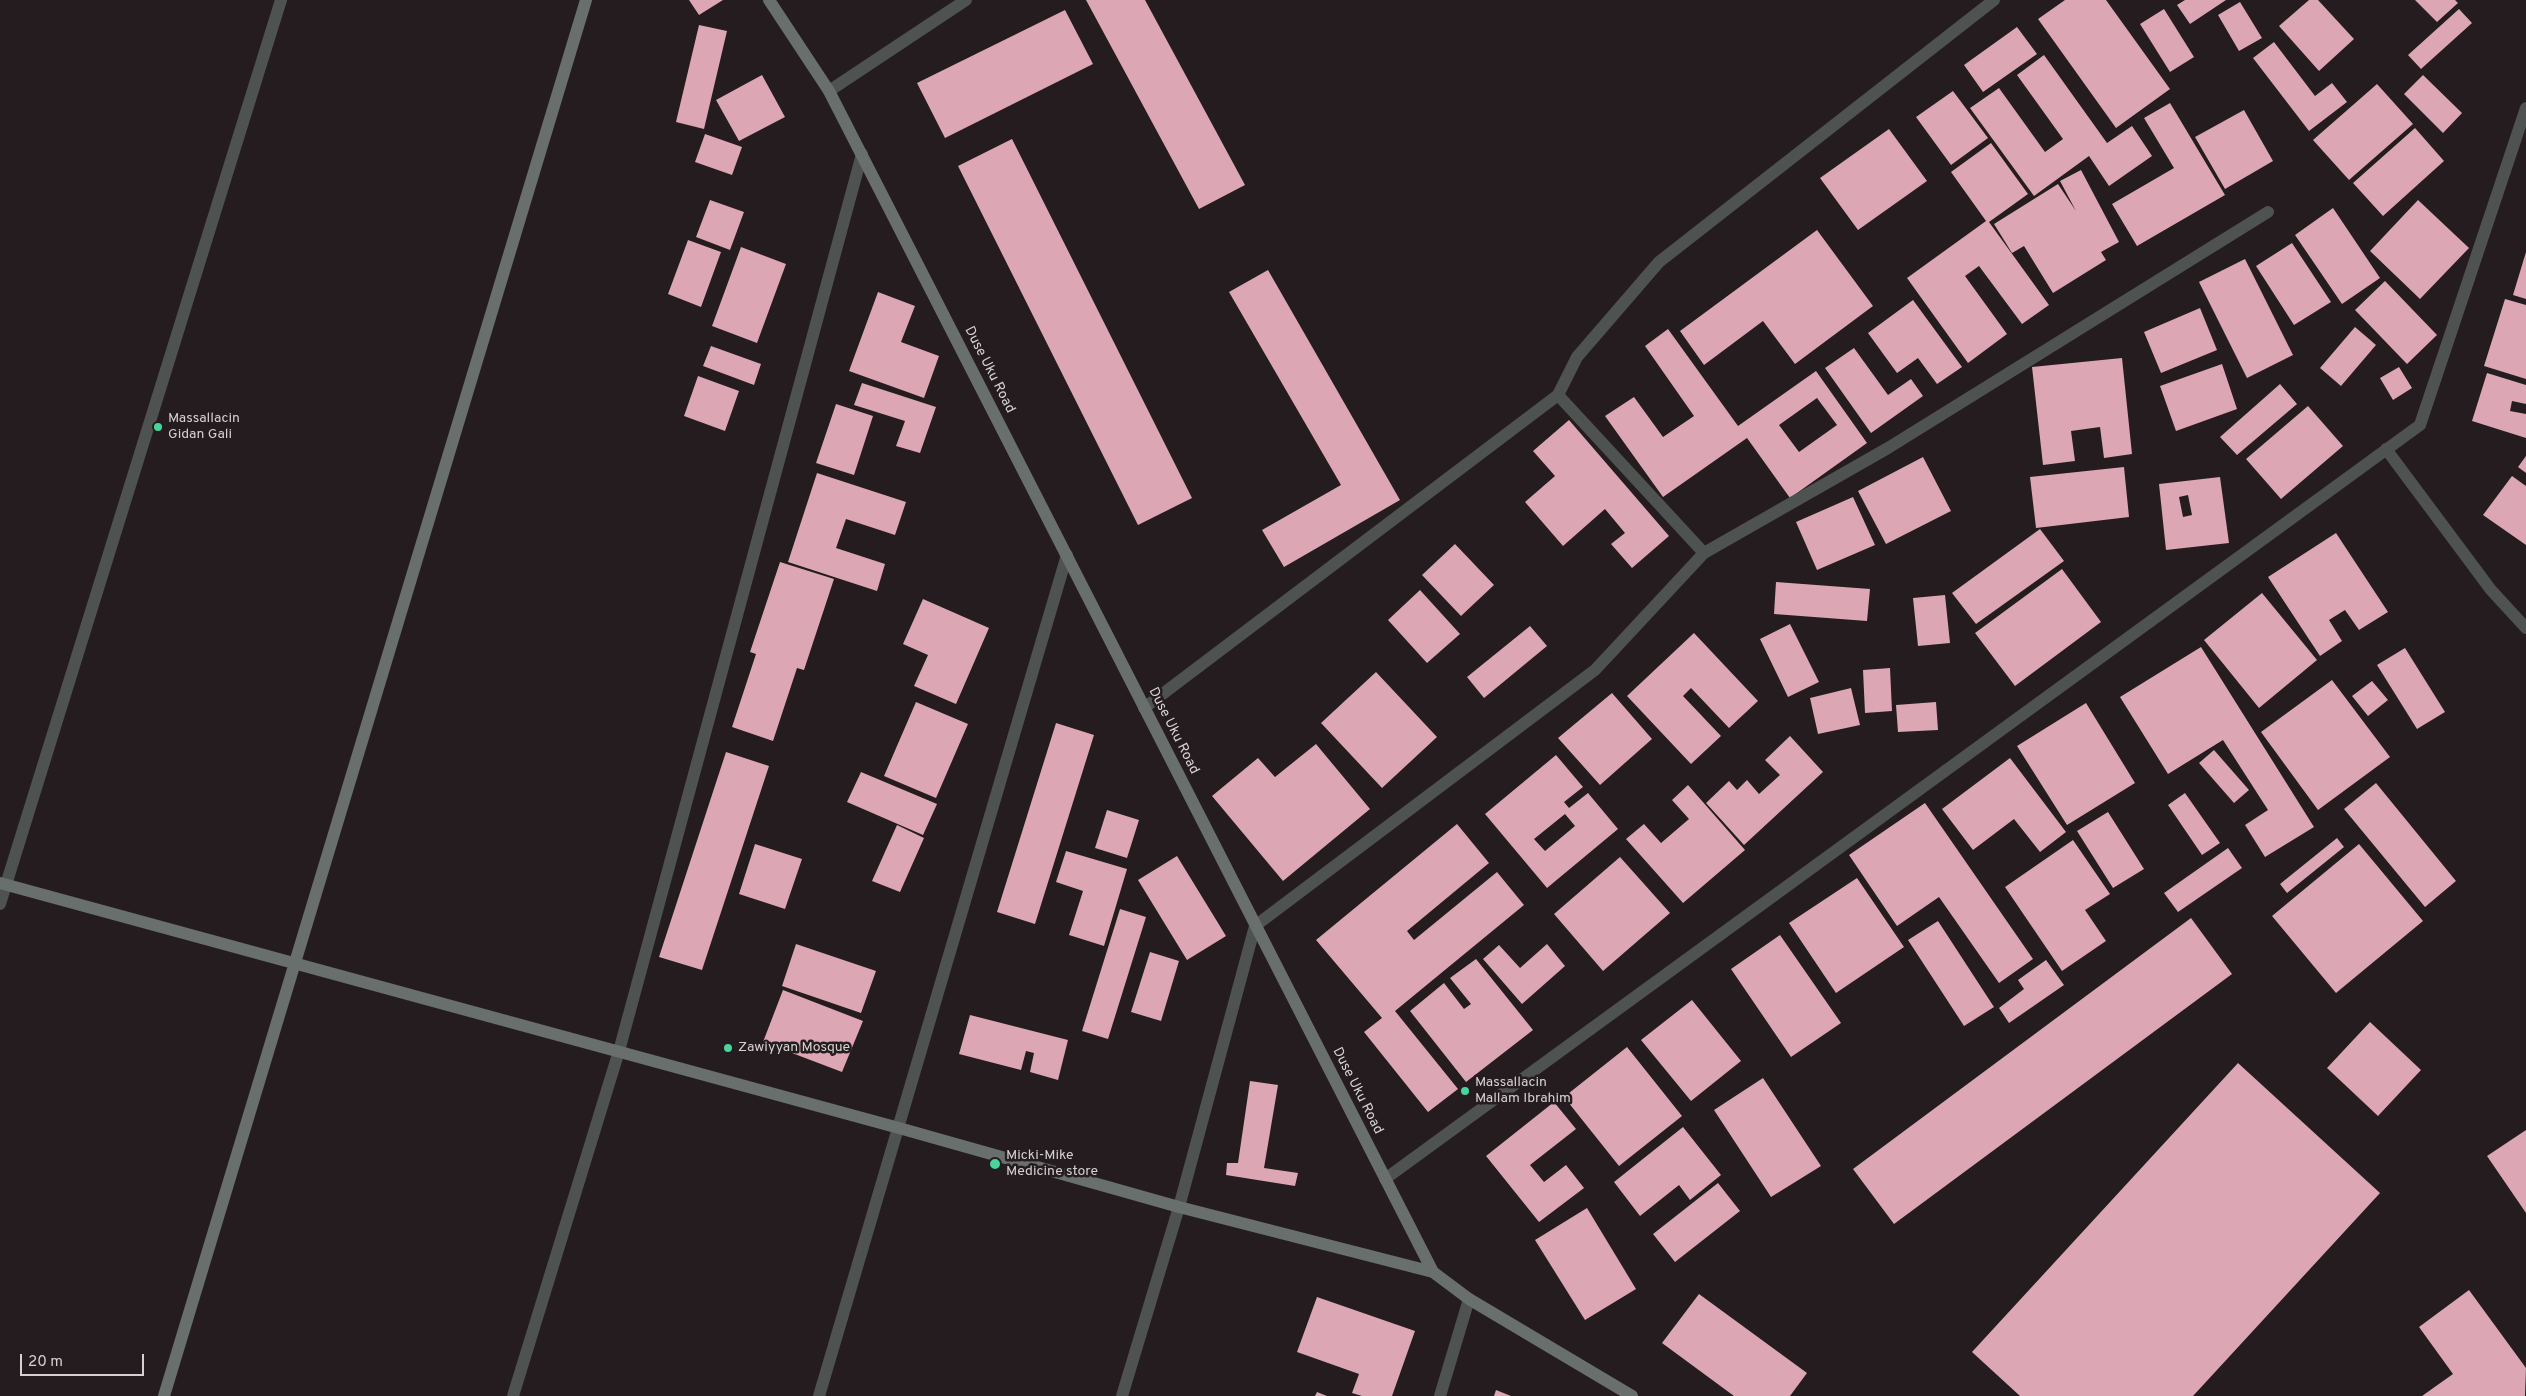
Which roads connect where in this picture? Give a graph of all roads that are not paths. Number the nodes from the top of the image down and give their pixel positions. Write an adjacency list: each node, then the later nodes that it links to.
1 (281, 0): 16 (street)
2 (586, 0): 19 (street)
3 (769, 0): 6 (street, Duse Uku Road)
4 (966, 0): 6 (street)
5 (1994, 0): 10 (street)
6 (829, 91): 8 (street, Duse Uku Road)
7 (2526, 108): 11 (street)
8 (862, 154): 13 (street, Duse Uku Road); 20 (street)
9 (2268, 212): 12 (street)
10 (1558, 395): 12 (street); 15 (street)
11 (2386, 449): 14 (street); 22 (street)
12 (1704, 553): 18 (street)
13 (1067, 556): 15 (street, Duse Uku Road); 21 (street)
14 (2526, 628)
15 (1144, 708): 18 (street, Duse Uku Road)
16 (3, 884): 17 (street); 19 (street)
17 (0, 904)
18 (1255, 926): 22 (street, Duse Uku Road); 23 (street)
19 (295, 963): 20 (street); 26 (street)
20 (619, 1051): 21 (street); 27 (street)
21 (899, 1128): 23 (street); 28 (street)
22 (1385, 1179): 24 (street, Duse Uku Road)
23 (1179, 1207): 24 (street); 29 (street)
24 (1433, 1272): 25 (street, Duse Uku Road)
25 (1469, 1300): 30 (street); 31 (street, Duse Uku Road)
26 (164, 1396)
27 (513, 1396)
28 (819, 1396)
29 (1122, 1396)
30 (1440, 1396)
31 (1632, 1396)

